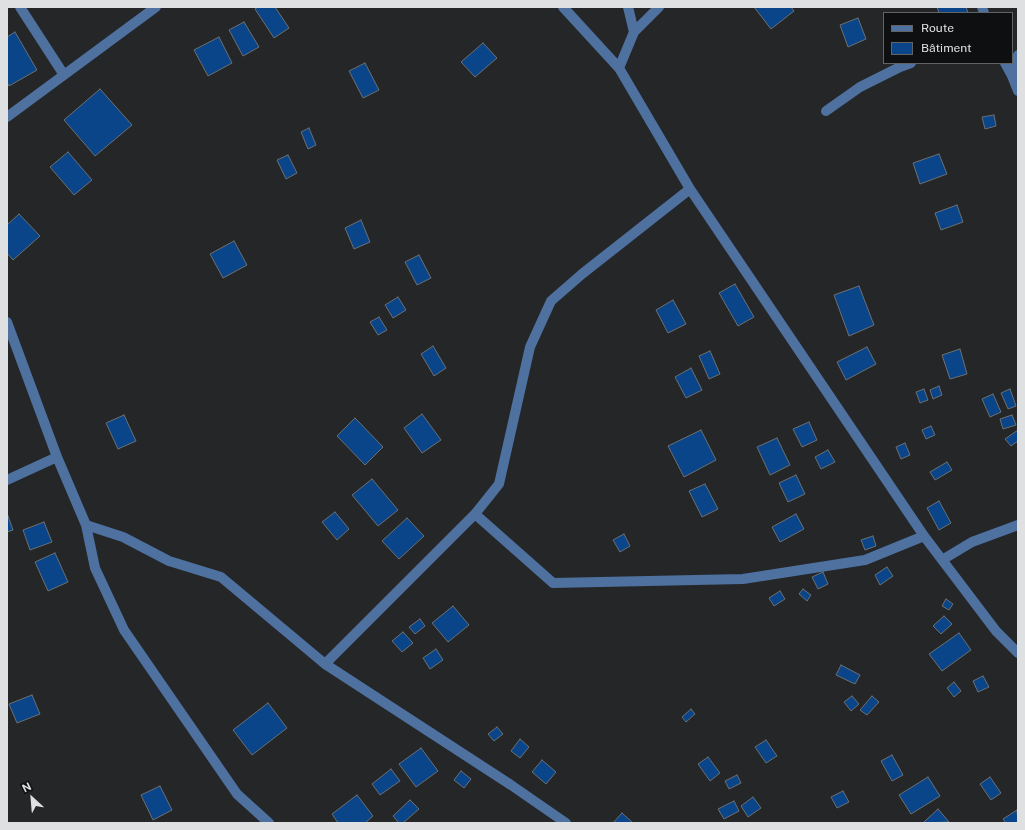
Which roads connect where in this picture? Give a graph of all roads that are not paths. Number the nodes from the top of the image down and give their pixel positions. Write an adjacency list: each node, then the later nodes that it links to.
1 (20, 7): 11 (street)
2 (156, 7): 11 (street)
3 (563, 7): 10 (street)
4 (628, 7): 6 (street)
5 (659, 7): 6 (street)
6 (634, 32): 10 (street)
7 (1018, 55): 12 (street)
8 (908, 64): 14 (street)
9 (1006, 64): 12 (street)
10 (619, 68): 16 (street)
11 (64, 75): 15 (street)
12 (1012, 76): 13 (street)
13 (1018, 91)
14 (826, 111)
15 (7, 116)
16 (690, 190): 20 (street); 23 (street)
17 (7, 322): 18 (street)
18 (58, 457): 19 (street); 21 (street)
19 (7, 480)
20 (475, 514): 23 (street); 26 (street)
21 (86, 525): 26 (street); 27 (street)
22 (1018, 525): 24 (street)
23 (924, 536): 24 (street)
24 (942, 560): 25 (street)
25 (1018, 653)
26 (325, 664): 28 (street)
27 (268, 823)
28 (566, 823)

